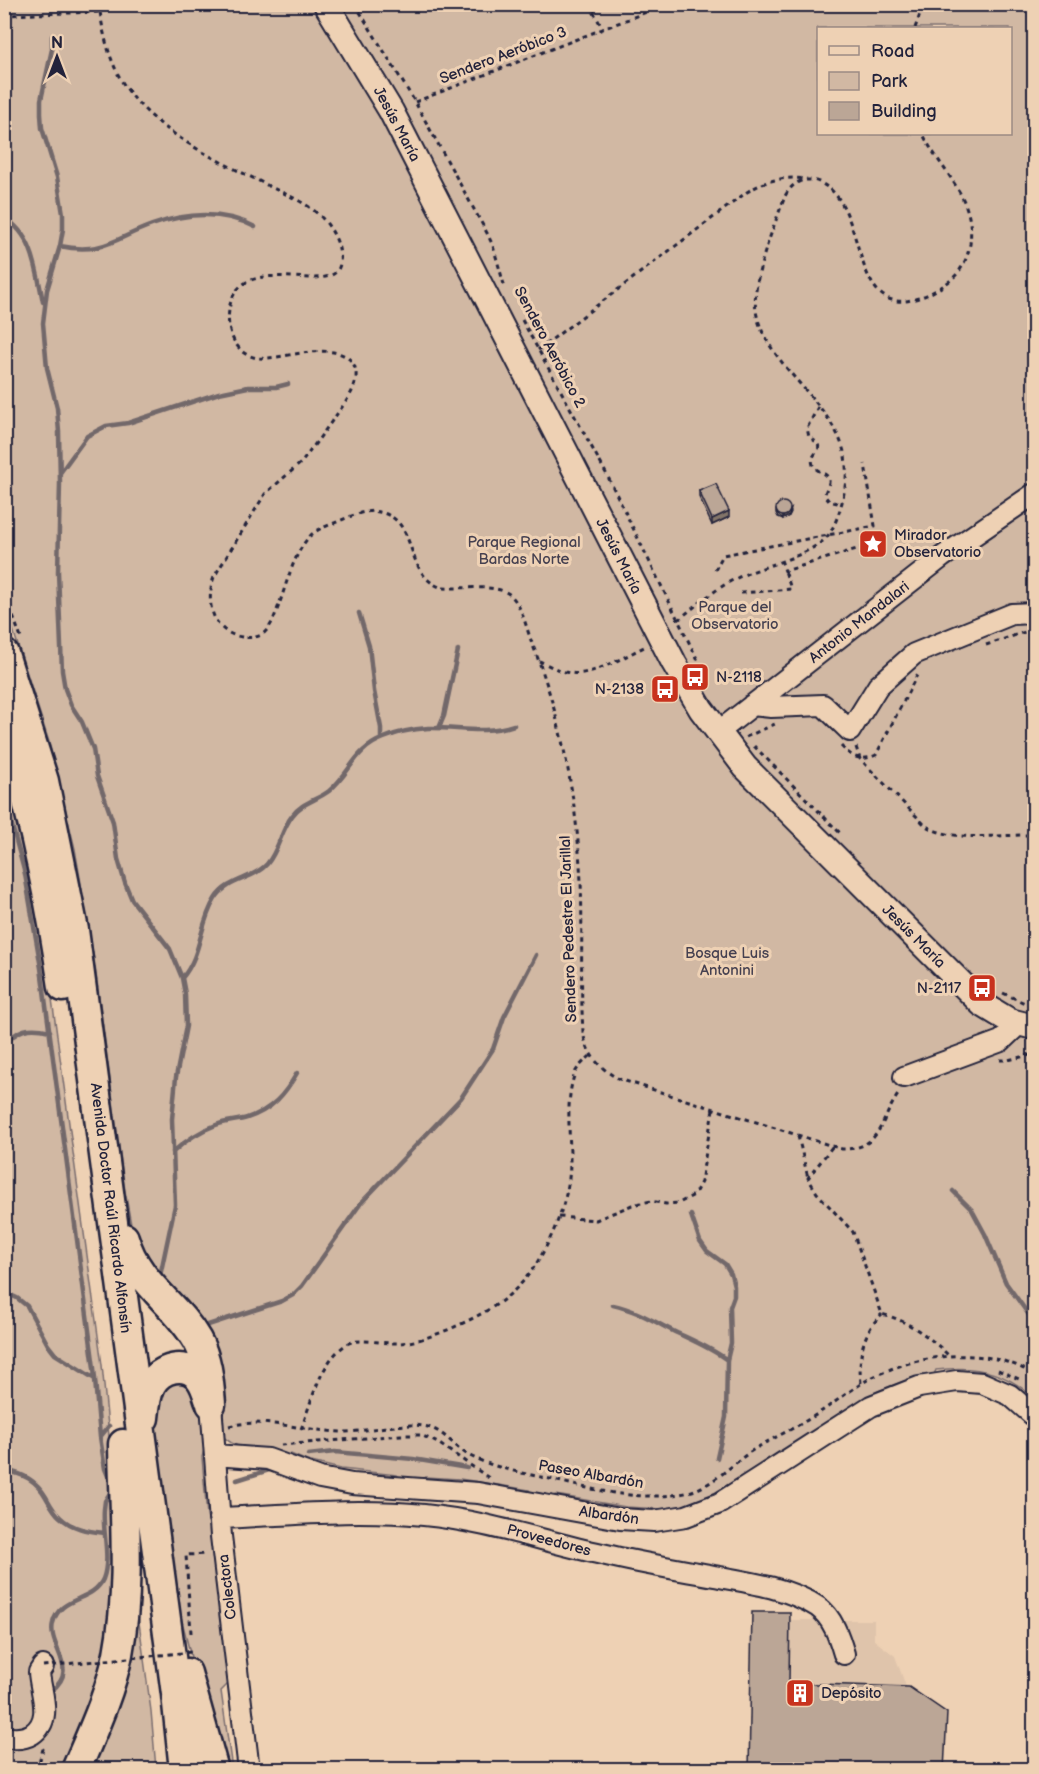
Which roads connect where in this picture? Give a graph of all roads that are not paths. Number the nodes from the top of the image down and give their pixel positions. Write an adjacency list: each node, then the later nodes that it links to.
1 (326, 4): 7 (main road, Jesús María)
2 (1035, 494): 5 (street, Antonio Mandalari)
3 (1035, 613): 5 (street)
4 (4, 654): 10 (highway, Avenida Doctor Raúl Ricardo Alfonsín)
5 (752, 705): 7 (street, Antonio Mandalari)
6 (4, 716): 13 (highway, Avenida Doctor Raúl Ricardo Alfonsín)
7 (717, 733): 8 (main road, Jesús María)
8 (1027, 1026): 9 (street)
9 (904, 1083)
10 (107, 1178): 11 (highway); 13 (highway, Avenida Doctor Raúl Ricardo Alfonsín)
11 (217, 1415): 13 (highway); 14 (street, Colectora)
12 (1035, 1416): 14 (street, Albardón)
13 (133, 1448): 16 (highway, Avenida Doctor Raúl Ricardo Alfonsín); 20 (highway); 21 (highway, Avenida Doctor Raúl Ricardo Alfonsín)
14 (215, 1455): 15 (street, Colectora)
15 (219, 1518): 17 (street, Proveedores); 24 (street, Colectora)
16 (160, 1575): 22 (highway, Avenida Doctor Raúl Ricardo Alfonsín); 23 (highway)
17 (844, 1654)
18 (43, 1666): 19 (street)
19 (4, 1737)
20 (76, 1770)
21 (165, 1770)
22 (184, 1770)
23 (214, 1770)
24 (249, 1770)

